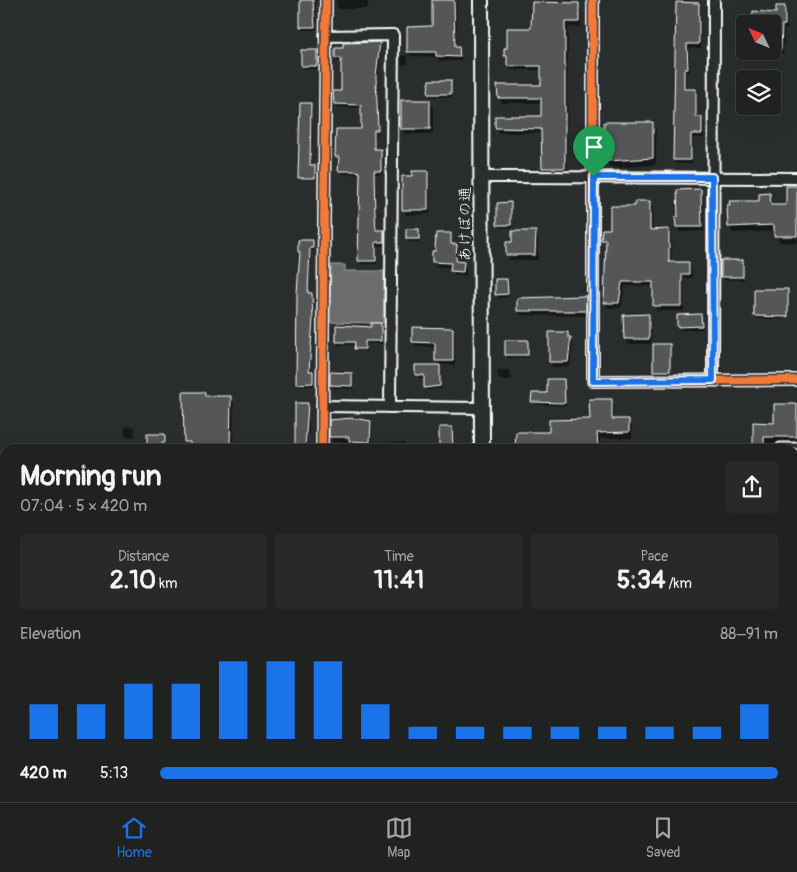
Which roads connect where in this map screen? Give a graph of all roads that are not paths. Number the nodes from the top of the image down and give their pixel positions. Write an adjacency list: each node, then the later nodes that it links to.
1 (326, 0): 5 (street)
2 (481, 0): 8 (street, あけぼの通)
3 (593, 0): 6 (street)
4 (714, 0): 7 (street)
5 (325, 36): 12 (street); 13 (street)
6 (594, 177): 7 (street); 8 (street); 10 (street)
7 (712, 177): 9 (street); 10 (street)
8 (481, 178): 14 (street, あけぼの通)
9 (797, 178)
10 (713, 380): 11 (street)
11 (797, 380)
12 (322, 406): 13 (street); 15 (street)
13 (390, 407): 14 (street)
14 (482, 408): 16 (street, あけぼの通)
15 (322, 444)
16 (482, 444)

